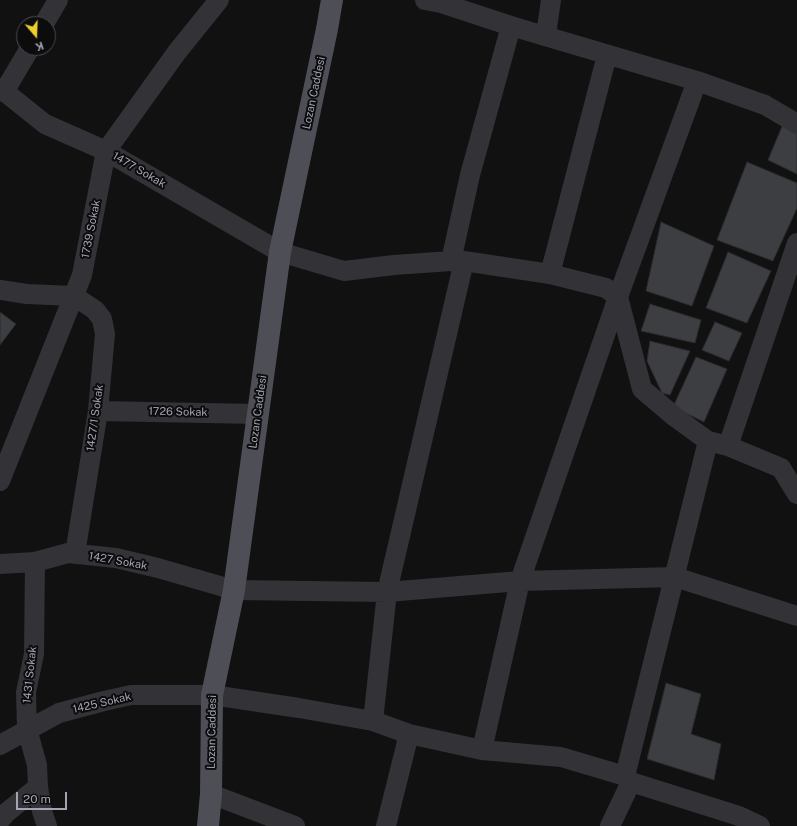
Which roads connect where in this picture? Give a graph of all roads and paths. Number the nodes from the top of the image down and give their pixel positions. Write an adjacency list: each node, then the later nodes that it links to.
1 (58, 0): 6 (street)
2 (219, 0): 14 (street, 1739 Sokak)
3 (332, 0): 15 (main road, Lozan Caddesi)
4 (425, 0): 7 (street)
5 (551, 0): 8 (street)
6 (49, 16)
7 (511, 26): 8 (street); 17 (street)
8 (546, 35): 9 (street)
9 (607, 55): 11 (street); 18 (street)
10 (25, 56): 12 (street)
11 (697, 81): 13 (street); 21 (street)
12 (2, 90): 14 (street, 1477 Sokak)
13 (797, 124)
14 (106, 151): 15 (street, 1477 Sokak); 20 (street, 1739 Sokak)
15 (280, 252): 17 (street, 1477 Sokak); 23 (main road, Lozan Caddesi)
16 (795, 253): 25 (street)
17 (458, 261): 18 (street, 1477 Sokak); 34 (street)
18 (550, 274): 21 (street, 1477 Sokak)
19 (0, 290): 20 (street)
20 (74, 296): 22 (street, 1427/1 Sokak); 26 (street, 1739 Sokak)
21 (618, 297): 24 (street); 32 (street)
22 (98, 411): 23 (street, 1726 Sokak); 28 (street, 1427/1 Sokak)
23 (258, 414): 33 (main road, Lozan Caddesi)
24 (708, 441): 25 (street); 31 (street)
25 (728, 446): 27 (street)
26 (0, 481)
27 (797, 494)
28 (74, 554): 29 (street, 1427 Sokak); 33 (street, 1427 Sokak)
29 (35, 562): 30 (street, 1427 Sokak); 38 (street, 1431 Sokak)
30 (0, 564)
31 (675, 577): 32 (street, 1427 Sokak); 35 (street, 1427 Sokak); 42 (street)
32 (520, 581): 34 (street, 1427 Sokak); 41 (street)
33 (234, 590): 34 (street, 1427 Sokak); 36 (main road, Lozan Caddesi)
34 (387, 592): 37 (street)
35 (797, 616)
36 (212, 696): 37 (street, 1425 Sokak); 38 (street, 1425 Sokak); 44 (main road, Lozan Caddesi)
37 (373, 721): 39 (street, 1425 Sokak)
38 (27, 729): 40 (street, 1425 Sokak); 43 (street, 1431 Sokak)
39 (409, 734): 41 (street, 1425 Sokak); 50 (street)
40 (0, 745)
41 (482, 750): 42 (street, 1425 Sokak)
42 (628, 779): 46 (street, 1425 Sokak); 51 (street)
43 (38, 787): 45 (street); 47 (street, 1431 Sokak)
44 (211, 794): 48 (main road, Lozan Caddesi); 49 (street)
45 (0, 820)
46 (738, 821): 52 (street, 1425 Sokak)
47 (48, 826)
48 (208, 826)
49 (295, 826)
50 (386, 826)
51 (610, 826)
52 (760, 826)

